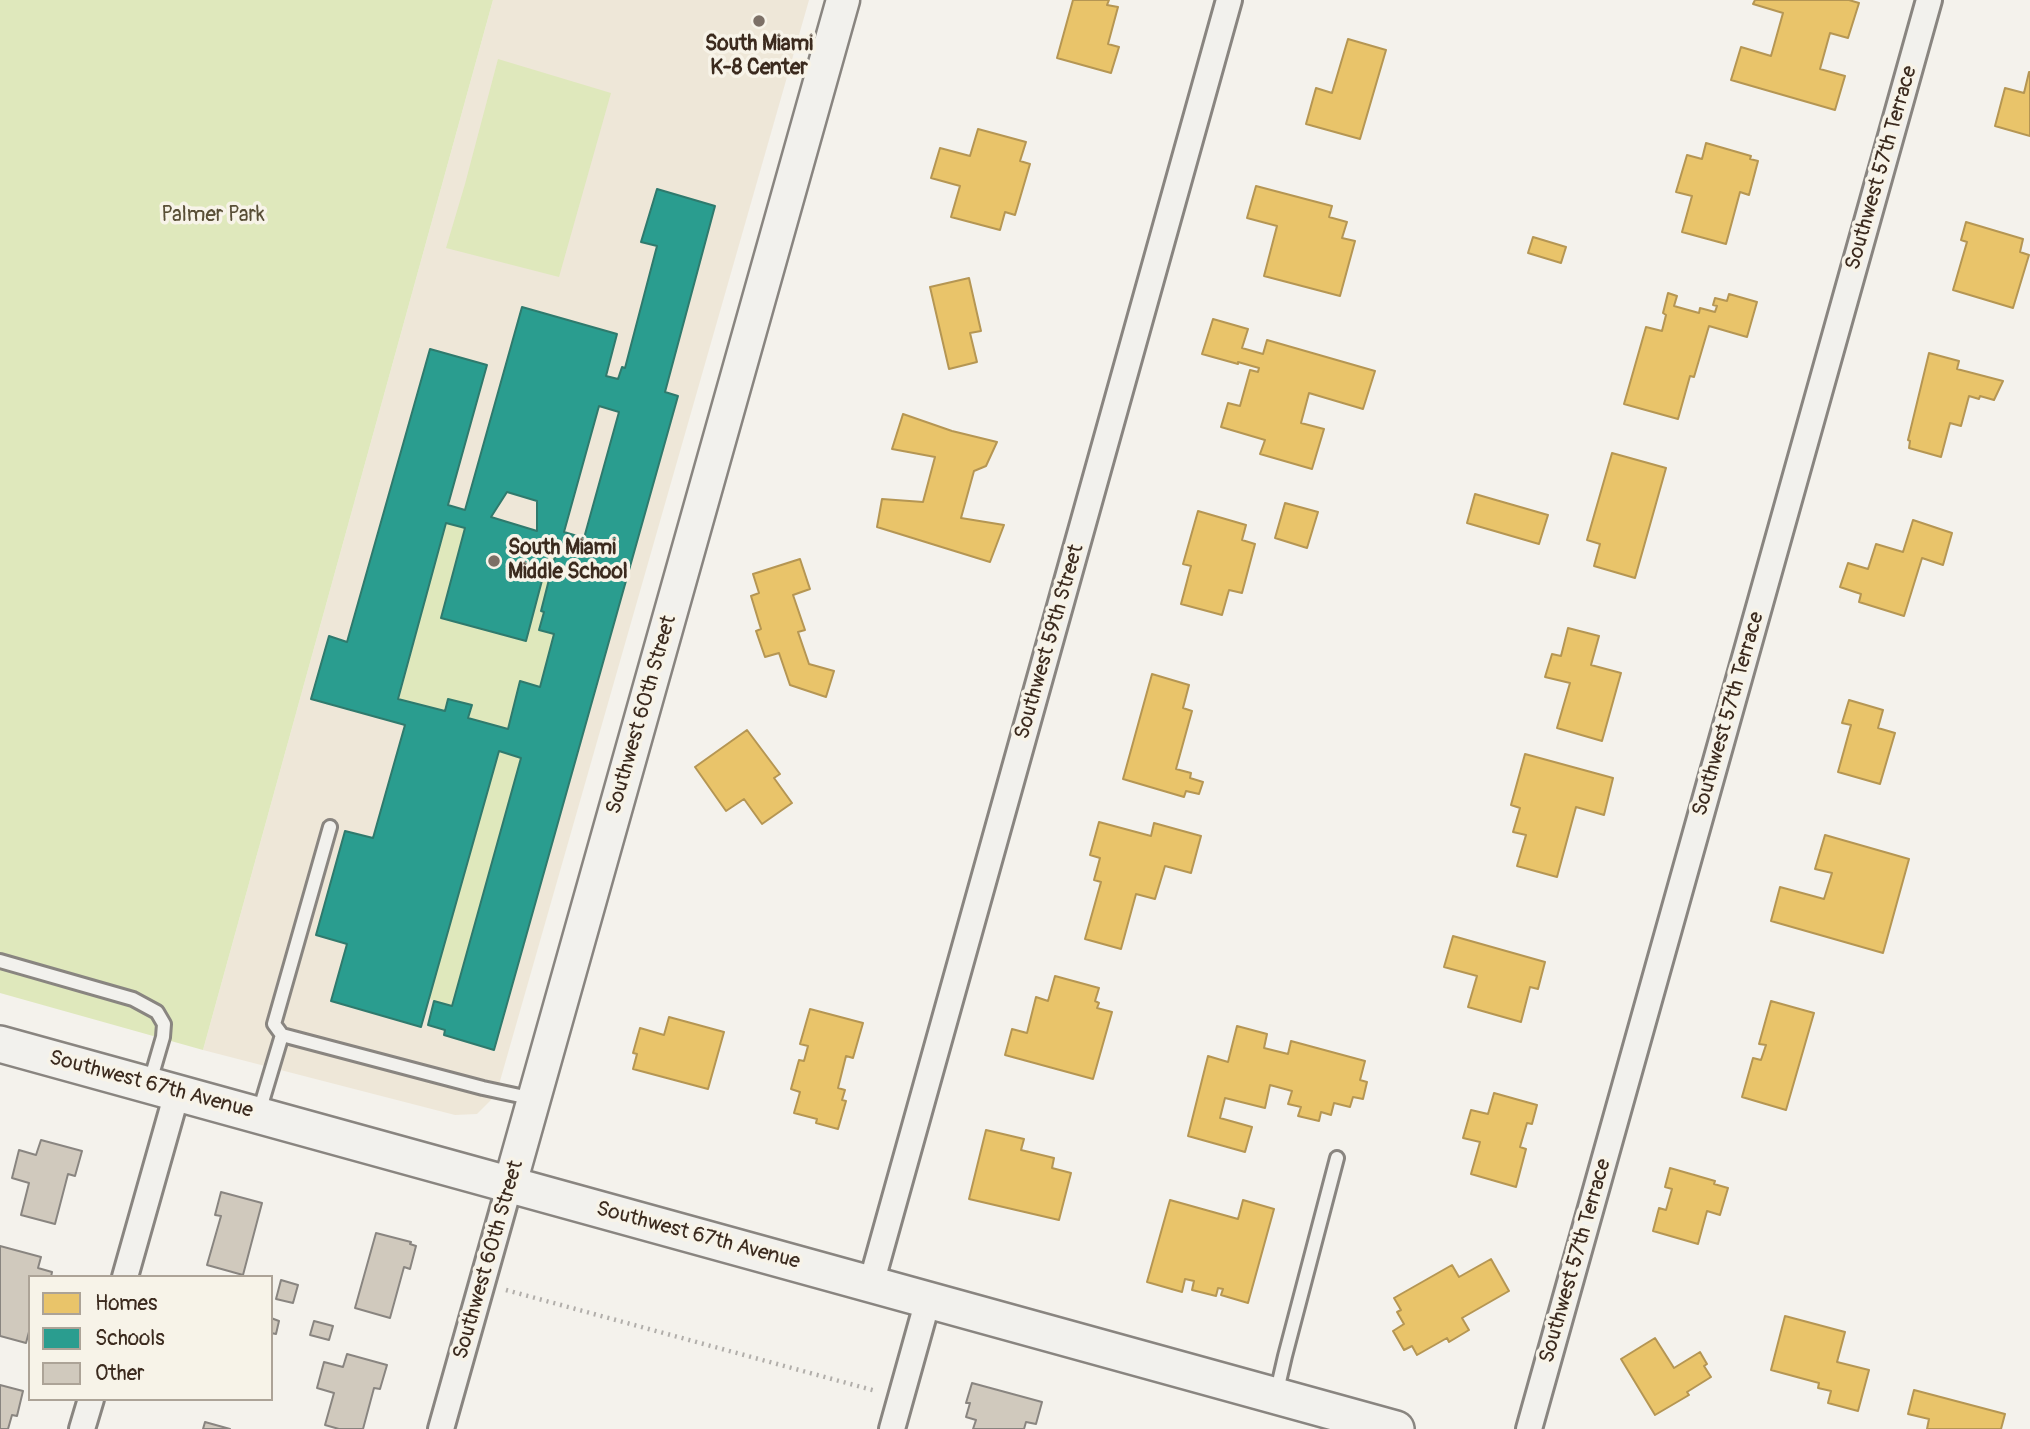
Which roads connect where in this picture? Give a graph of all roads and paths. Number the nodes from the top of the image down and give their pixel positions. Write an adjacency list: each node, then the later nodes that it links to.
1 (843, 0): 9 (street, Southwest 60th Street)
2 (1229, 0): 15 (street, Southwest 59th Street)
3 (1929, 0): 24 (street, Southwest 57th Terrace)
4 (330, 827): 6 (lane)
5 (0, 961): 8 (lane)
6 (282, 1035): 9 (lane); 10 (lane)
7 (0, 1044): 8 (main road, Southwest 67th Avenue)
8 (163, 1089): 10 (main road, Southwest 67th Avenue); 13 (street)
9 (534, 1099): 12 (street, Southwest 60th Street)
10 (258, 1115): 12 (main road, Southwest 67th Avenue)
11 (1338, 1158): 17 (lane)
12 (510, 1184): 14 (street, Southwest 60th Street); 15 (main road, Southwest 67th Avenue)
13 (125, 1275)
14 (482, 1284): 18 (path); 21 (street, Southwest 60th Street)
15 (871, 1284): 16 (main road, Southwest 67th Avenue)
16 (928, 1300): 17 (main road, Southwest 67th Avenue); 18 (street)
17 (1276, 1396): 23 (main road, Southwest 67th Avenue)
18 (901, 1397): 22 (street)
19 (90, 1401): 20 (street)
20 (82, 1429)
21 (441, 1429)
22 (892, 1429)
23 (1396, 1429)
24 (1529, 1429)

